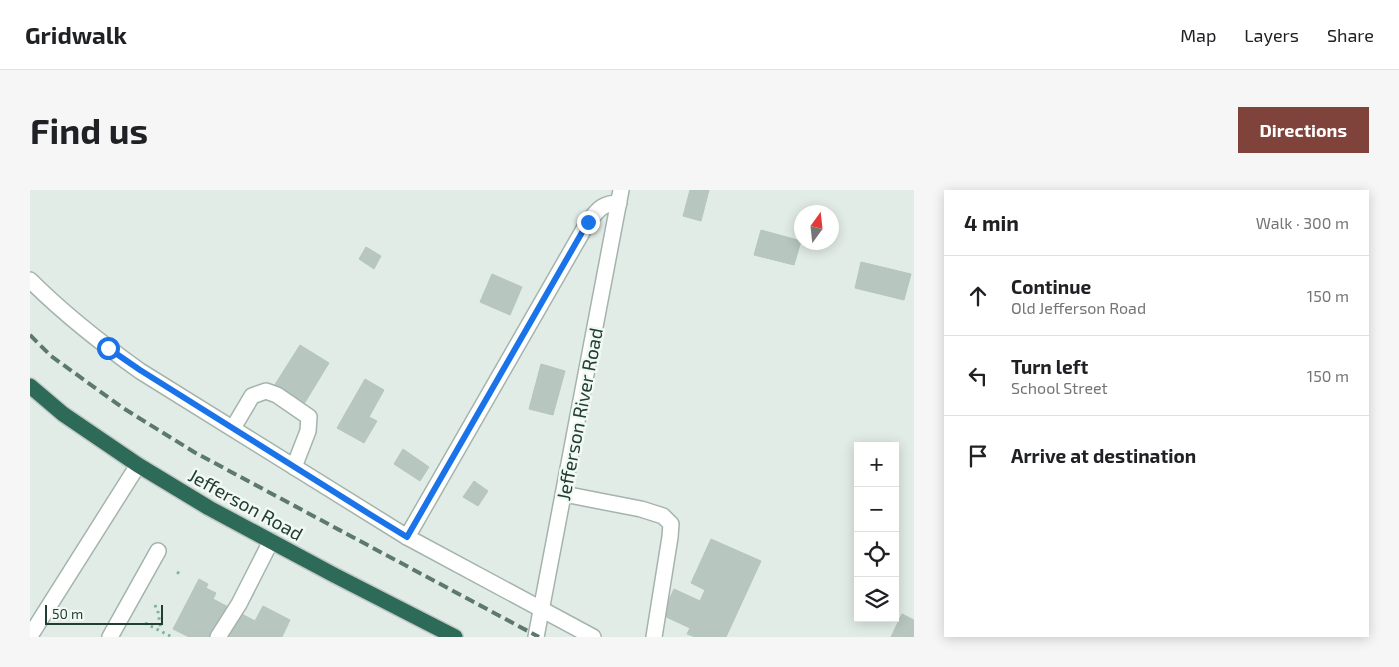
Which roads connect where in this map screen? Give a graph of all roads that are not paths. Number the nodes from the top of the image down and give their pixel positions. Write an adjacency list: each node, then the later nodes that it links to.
1 (620, 196): 7 (street, Jefferson River Road); 8 (street)
2 (30, 280): 4 (street)
3 (30, 386): 5 (highway, Jefferson Road)
4 (233, 428): 6 (street); 6 (street)
5 (138, 465): 9 (highway, Jefferson Road); 12 (street)
6 (294, 467): 8 (street)
7 (564, 494): 11 (street, Jefferson River Road); 18 (street)
8 (407, 537): 11 (street)
9 (272, 541): 14 (street); 15 (highway, Jefferson Road)
10 (158, 551): 13 (street)
11 (542, 609): 16 (street, Jefferson River Road); 17 (street)
12 (30, 636)
13 (110, 637)
14 (218, 637)
15 (455, 637)
16 (536, 637)
17 (593, 637)
18 (654, 637)

